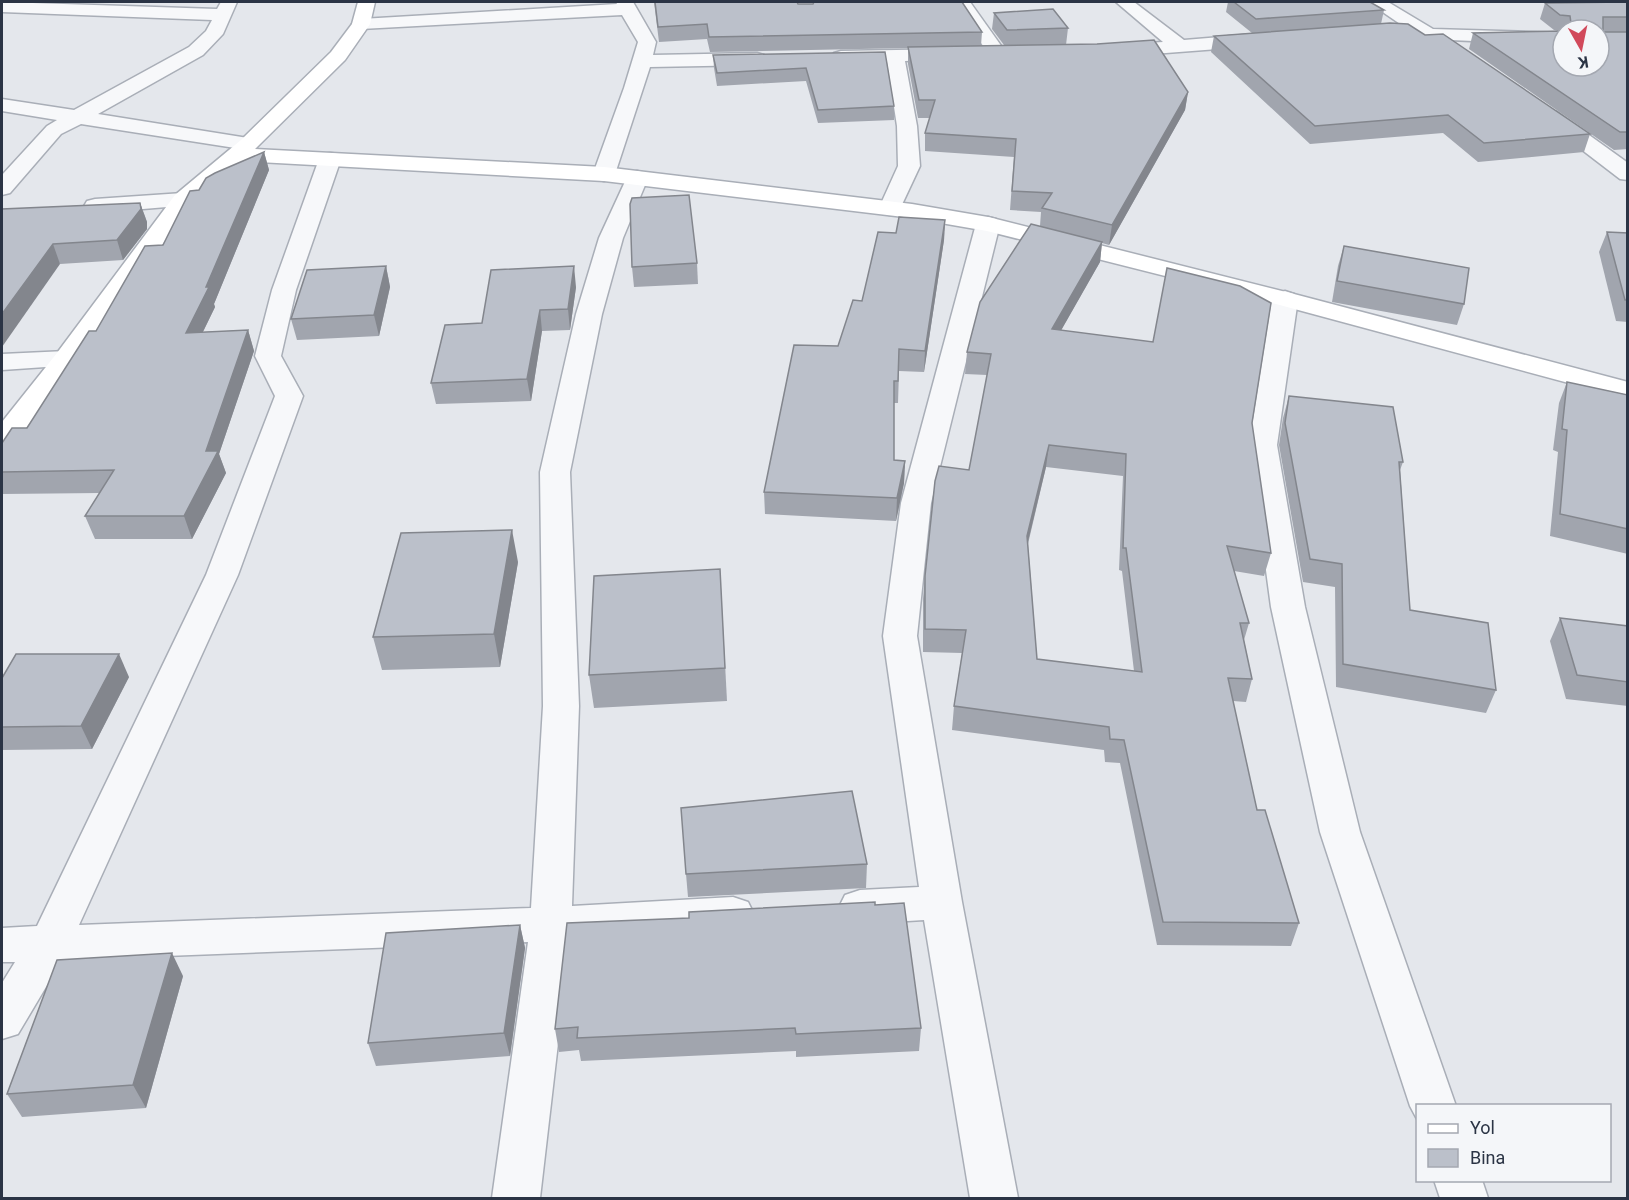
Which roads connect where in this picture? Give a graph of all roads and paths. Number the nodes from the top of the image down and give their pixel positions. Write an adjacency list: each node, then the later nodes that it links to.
1 (962, 2): 14 (street)
2 (1124, 2): 12 (street)
3 (1377, 2): 9 (street)
4 (625, 5): 7 (street); 20 (street)
5 (2, 7): 6 (street)
6 (226, 8): 23 (street)
7 (363, 13): 26 (street)
8 (1363, 33): 9 (street)
9 (1431, 34): 11 (street); 16 (street)
10 (1271, 39): 12 (street)
11 (1551, 39)
12 (1179, 45): 13 (street)
13 (1095, 53)
14 (998, 54): 15 (street); 17 (street)
15 (1019, 54)
16 (1459, 54)
17 (895, 56): 18 (street); 33 (street)
18 (826, 57)
19 (780, 58): 20 (street)
20 (642, 61): 29 (street)
21 (2, 105): 23 (street)
22 (1533, 105): 24 (street)
23 (80, 117): 26 (street); 30 (street)
24 (1580, 137): 25 (street); 28 (street)
25 (1616, 140)
26 (243, 149): 27 (street); 31 (street)
27 (330, 159): 29 (street); 44 (street)
28 (1628, 174)
29 (620, 176): 33 (street); 43 (street)
30 (2, 188)
31 (183, 200): 32 (street); 36 (street)
32 (69, 207)
33 (890, 208): 34 (street)
34 (988, 224): 35 (street); 40 (street)
35 (1285, 299): 38 (street); 47 (street)
36 (66, 359): 37 (street); 39 (street)
37 (2, 362)
38 (1628, 391)
39 (2, 440)
40 (942, 902): 41 (street); 50 (street)
41 (823, 909)
42 (764, 912): 43 (street)
43 (551, 924): 44 (street); 49 (street)
44 (50, 943): 45 (street); 46 (street)
45 (2, 945)
46 (2, 1020)
47 (1432, 1104)
48 (1459, 1182): 51 (street)
49 (516, 1198)
50 (994, 1198)
51 (1464, 1198)

